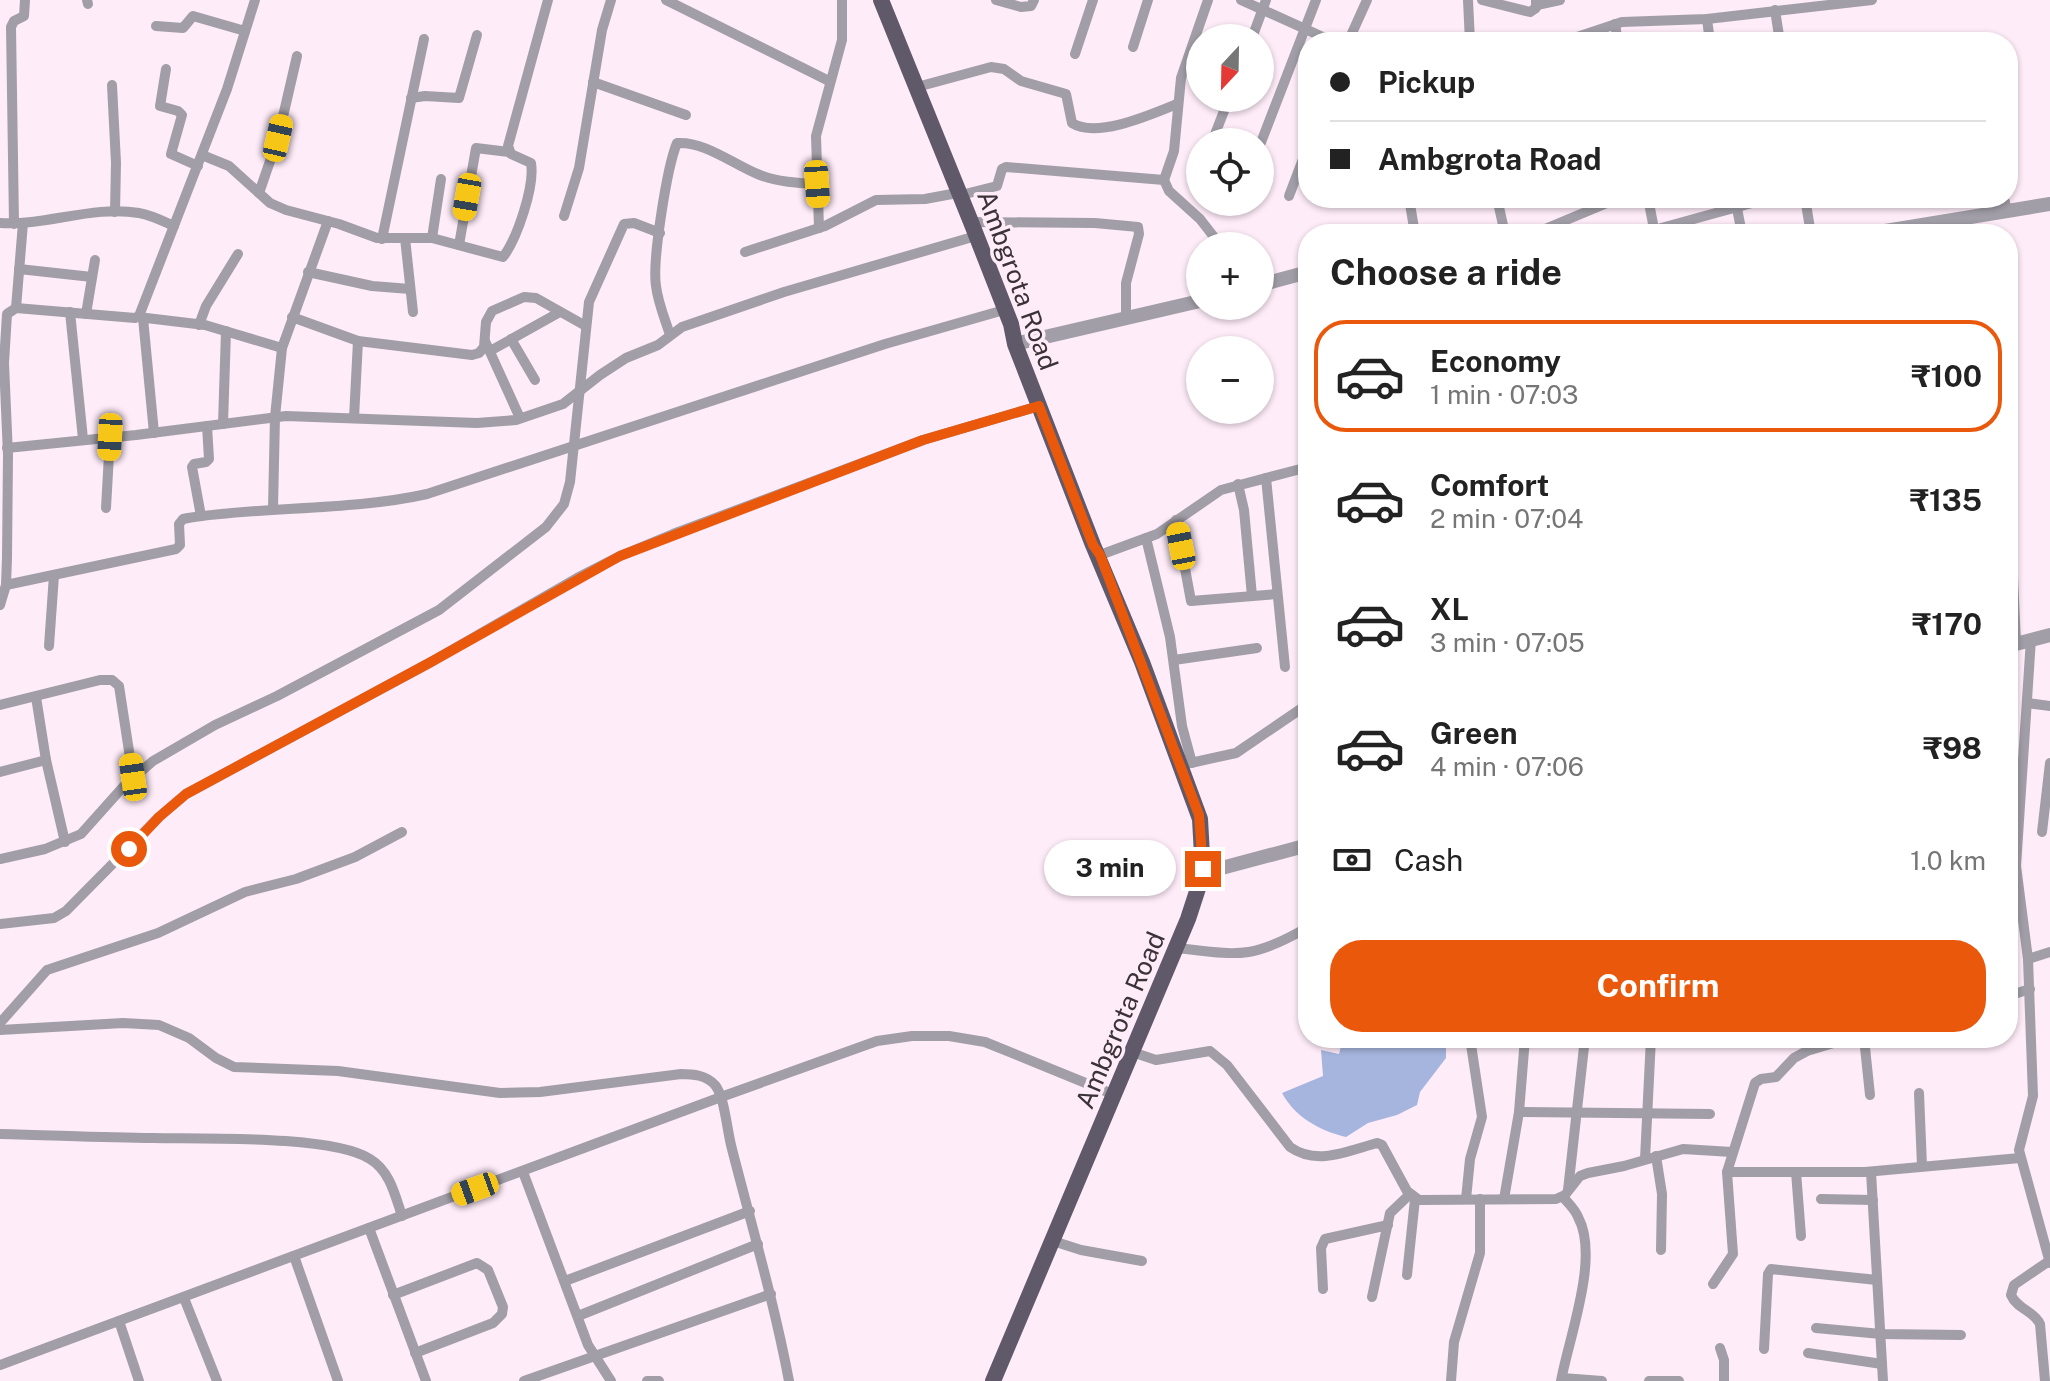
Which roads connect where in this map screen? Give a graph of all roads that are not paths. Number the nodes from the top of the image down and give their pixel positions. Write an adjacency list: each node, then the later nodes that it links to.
1 (25, 0): 72 (street)
2 (255, 0): 30 (street)
3 (548, 0): 54 (street)
4 (611, 0): 47 (street)
5 (666, 0): 46 (street)
6 (842, 0): 46 (street)
7 (871, 0): 61 (main road)
8 (881, 0): 49 (main road, Ambgrota Road)
9 (996, 0): 10 (street)
10 (1034, 0)
11 (1093, 0): 43 (street)
12 (1148, 0): 41 (street)
13 (1208, 0): 51 (street)
14 (1241, 0): 23 (street)
15 (1316, 0): 29 (street)
16 (1367, 0): 33 (street)
17 (1468, 0): 34 (street)
18 (1482, 0): 21 (street)
19 (1560, 0): 21 (street)
20 (1872, 0): 22 (street)
21 (1536, 2)
22 (1812, 4): 24 (street)
23 (1265, 5): 26 (street); 29 (street)
24 (1775, 10): 25 (street); 38 (street)
25 (1707, 19): 27 (street); 37 (street)
26 (1258, 24)
27 (1615, 24): 35 (street); 36 (street)
28 (156, 26): 30 (street)
29 (1305, 29): 31 (street); 32 (street)
30 (245, 31): 55 (street)
31 (1304, 32)
32 (1312, 32)
33 (1353, 32)
34 (1470, 32)
35 (1591, 32)
36 (1616, 32)
37 (1709, 32)
38 (1778, 32)
39 (477, 35): 50 (street)
40 (424, 39): 50 (street)
41 (1133, 47)
42 (1298, 47): 53 (street)
43 (1075, 54)
44 (297, 56): 60 (street)
45 (166, 69): 55 (street)
46 (829, 81): 59 (street)
47 (593, 82): 52 (street); 69 (street)
48 (112, 85): 68 (street)
49 (917, 87): 51 (street); 61 (main road, Ambgrota Road)
50 (411, 98): 83 (street)
51 (1177, 104): 58 (street)
52 (686, 115)
53 (1267, 128)
54 (509, 152): 84 (street); 84 (street)
55 (200, 161): 60 (street); 76 (street)
56 (1298, 172): 62 (street)
57 (441, 179): 82 (street)
58 (1164, 180): 61 (street); 79 (street)
59 (817, 184): 77 (street); 80 (street)
60 (259, 193): 70 (street)
61 (956, 194): 77 (street); 78 (main road, Ambgrota Road)
62 (1289, 196)
63 (2050, 204): 64 (street)
64 (2018, 205)
65 (1595, 208): 73 (street)
66 (1720, 208): 74 (street)
67 (1992, 208): 75 (street)
68 (115, 212): 72 (street); 76 (street)
69 (564, 216)
70 (328, 221): 83 (street); 89 (street)
71 (0, 223): 72 (street)
72 (18, 224): 88 (street)
73 (1557, 224)
74 (1677, 224)
75 (1915, 224)
76 (174, 226): 102 (street)
77 (819, 228): 85 (street)
78 (970, 230): 99 (main road); 103 (street); 107 (street); 110 (main road, Ambgrota Road)
79 (1210, 232)
80 (660, 233): 105 (street); 107 (street)
81 (405, 238): 82 (street); 83 (street); 93 (street)
82 (432, 238): 84 (street)
83 (382, 239)
84 (459, 245)
85 (745, 252)
86 (238, 254): 104 (street)
87 (95, 260): 91 (street)
88 (19, 269): 91 (street); 95 (street)
89 (308, 272): 93 (street); 101 (street)
90 (1298, 275): 92 (street)
91 (92, 277): 100 (street)
92 (1274, 281)
93 (410, 289): 97 (street)
94 (1186, 305): 103 (street)
95 (16, 308): 96 (street); 108 (street)
96 (70, 312): 100 (street); 124 (street)
97 (413, 312)
98 (560, 312): 105 (street); 109 (street); 112 (street)
99 (997, 312): 110 (main road); 125 (street)
100 (86, 314): 102 (street)
101 (292, 317): 111 (street); 113 (street)
102 (140, 318): 104 (street); 122 (street)
103 (1126, 320): 110 (street)
104 (199, 325): 106 (street)
105 (584, 325): 115 (street)
106 (226, 331): 113 (street); 120 (street)
107 (670, 335): 115 (street)
108 (2, 337): 126 (street)
109 (511, 339): 112 (street); 114 (street)
110 (1013, 339): 116 (main road, Ambgrota Road)
111 (358, 341): 112 (street); 118 (street)
112 (487, 346): 119 (street)
113 (282, 348): 117 (street)
114 (535, 380)
115 (578, 392): 119 (street); 125 (street)
116 (1039, 406): 136 (main road, Ambgrota Road); 167 (street)
117 (275, 417): 118 (street); 120 (street); 131 (street)
118 (354, 418): 119 (street)
119 (520, 418)
120 (223, 424): 121 (street)
121 (207, 426): 122 (street); 132 (street)
122 (154, 433): 123 (street)
123 (110, 437): 124 (street); 130 (street)
124 (83, 439): 126 (street)
125 (575, 445): 131 (street); 157 (street)
126 (7, 448): 135 (street)
127 (1298, 470): 128 (street)
128 (1266, 478): 129 (street); 139 (street)
129 (1238, 484): 133 (street); 140 (street)
130 (106, 508)
131 (273, 508): 132 (street)
132 (201, 516): 137 (street)
133 (1176, 520): 134 (street); 140 (street)
134 (1146, 538): 136 (street); 146 (street)
135 (3, 545): 138 (street)
136 (1097, 553): 155 (main road, Ambgrota Road); 159 (main road)
137 (54, 575): 138 (street); 144 (street)
138 (6, 585): 141 (street)
139 (1277, 594): 140 (street); 147 (street)
140 (1252, 596)
141 (0, 605)
142 (2050, 635): 143 (street)
143 (2018, 643): 149 (street)
144 (49, 646)
145 (1257, 648): 146 (street)
146 (1174, 660): 155 (street)
147 (1285, 667)
148 (36, 697): 150 (street); 153 (street); 157 (street)
149 (2027, 703): 151 (street); 158 (street)
150 (0, 705)
151 (2050, 706)
152 (1298, 711): 155 (street)
153 (46, 760): 156 (street); 162 (street)
154 (2050, 763): 161 (street)
155 (1186, 764): 159 (main road, Ambgrota Road)
156 (0, 772)
157 (133, 777): 162 (street)
158 (2018, 780)
159 (1199, 825): 165 (main road, Ambgrota Road)
160 (402, 832): 174 (street)
161 (2042, 832)
162 (65, 842): 164 (street)
163 (1298, 848): 165 (street)
164 (0, 859)
165 (1203, 873): 169 (main road, Ambgrota Road)
166 (2018, 884): 171 (street)
167 (0, 924)
168 (1298, 933): 169 (street)
169 (1177, 948): 182 (main road, Ambgrota Road)
170 (2050, 952): 171 (street)
171 (2028, 959): 172 (street)
172 (2030, 989): 173 (street); 194 (street)
173 (2018, 993)
174 (0, 1023)
175 (0, 1030): 186 (street)
176 (1472, 1048): 202 (street)
177 (1524, 1048): 187 (street)
178 (1584, 1048): 189 (street)
179 (1650, 1048): 188 (street)
180 (1814, 1048): 192 (street)
181 (1865, 1048): 185 (street)
182 (1132, 1052): 184 (main road, Ambgrota Road); 201 (street)
183 (1919, 1093): 195 (street)
184 (1115, 1095): 186 (street); 212 (main road, Ambgrota Road)
185 (1870, 1095)
186 (721, 1097): 196 (street); 207 (street)
187 (1519, 1112): 189 (street); 204 (street)
188 (1646, 1112): 189 (street); 190 (street); 193 (street)
189 (1577, 1113): 200 (street)
190 (1710, 1114)
191 (0, 1134): 208 (street)
192 (1732, 1152): 193 (street); 197 (street)
193 (1650, 1158): 200 (street); 214 (street)
194 (2020, 1158): 195 (street); 217 (street)
195 (1922, 1166): 199 (street)
196 (523, 1172): 208 (street); 220 (street)
197 (1727, 1172): 198 (street); 221 (street)
198 (1796, 1172): 199 (street); 211 (street)
199 (1871, 1172): 206 (street)
200 (1565, 1195): 204 (street); 239 (street)
201 (1412, 1196): 202 (street); 209 (street); 218 (street)
202 (1466, 1199): 203 (street)
203 (1480, 1199): 204 (street); 250 (street)
204 (1504, 1199)
205 (1821, 1199): 206 (street)
206 (1873, 1200): 219 (street)
207 (750, 1211): 213 (street); 220 (street)
208 (402, 1216): 210 (street)
209 (1388, 1225): 222 (street); 225 (street)
210 (369, 1228): 215 (street); 224 (street)
211 (1801, 1236)
212 (1053, 1241): 216 (street); 249 (main road, Ambgrota Road)
213 (758, 1244): 223 (street); 227 (street)
214 (1661, 1250)
215 (294, 1256): 226 (street); 242 (street)
216 (1142, 1261)
217 (2050, 1262): 256 (street)
218 (1407, 1275)
219 (1877, 1280): 230 (street); 233 (street)
220 (565, 1281): 227 (street)
221 (1713, 1284)
222 (1323, 1289)
223 (771, 1294): 236 (street); 248 (street)
224 (393, 1295): 234 (street); 234 (street)
225 (1372, 1297)
226 (184, 1298): 228 (street); 241 (street)
227 (578, 1316): 236 (street)
228 (119, 1321): 238 (street); 240 (street)
229 (1816, 1328): 230 (street)
230 (1881, 1334): 231 (street); 237 (street)
231 (1961, 1335)
232 (1720, 1348): 254 (street)
233 (1764, 1349)
234 (415, 1353): 243 (street)
235 (1808, 1353): 237 (street)
236 (594, 1355): 244 (street); 245 (street)
237 (1882, 1364): 255 (street)
238 (0, 1365)
239 (1562, 1379): 251 (street)
240 (139, 1381)
241 (217, 1381)
242 (338, 1381)
243 (426, 1381)
244 (524, 1381)
245 (611, 1381)
246 (647, 1381): 247 (street)
247 (659, 1381)
248 (789, 1381)
249 (993, 1381)
250 (1451, 1381)
251 (1602, 1381)
252 (1649, 1381): 253 (street)
253 (1679, 1381)
254 (1724, 1381)
255 (1883, 1381)
256 (2045, 1381)

